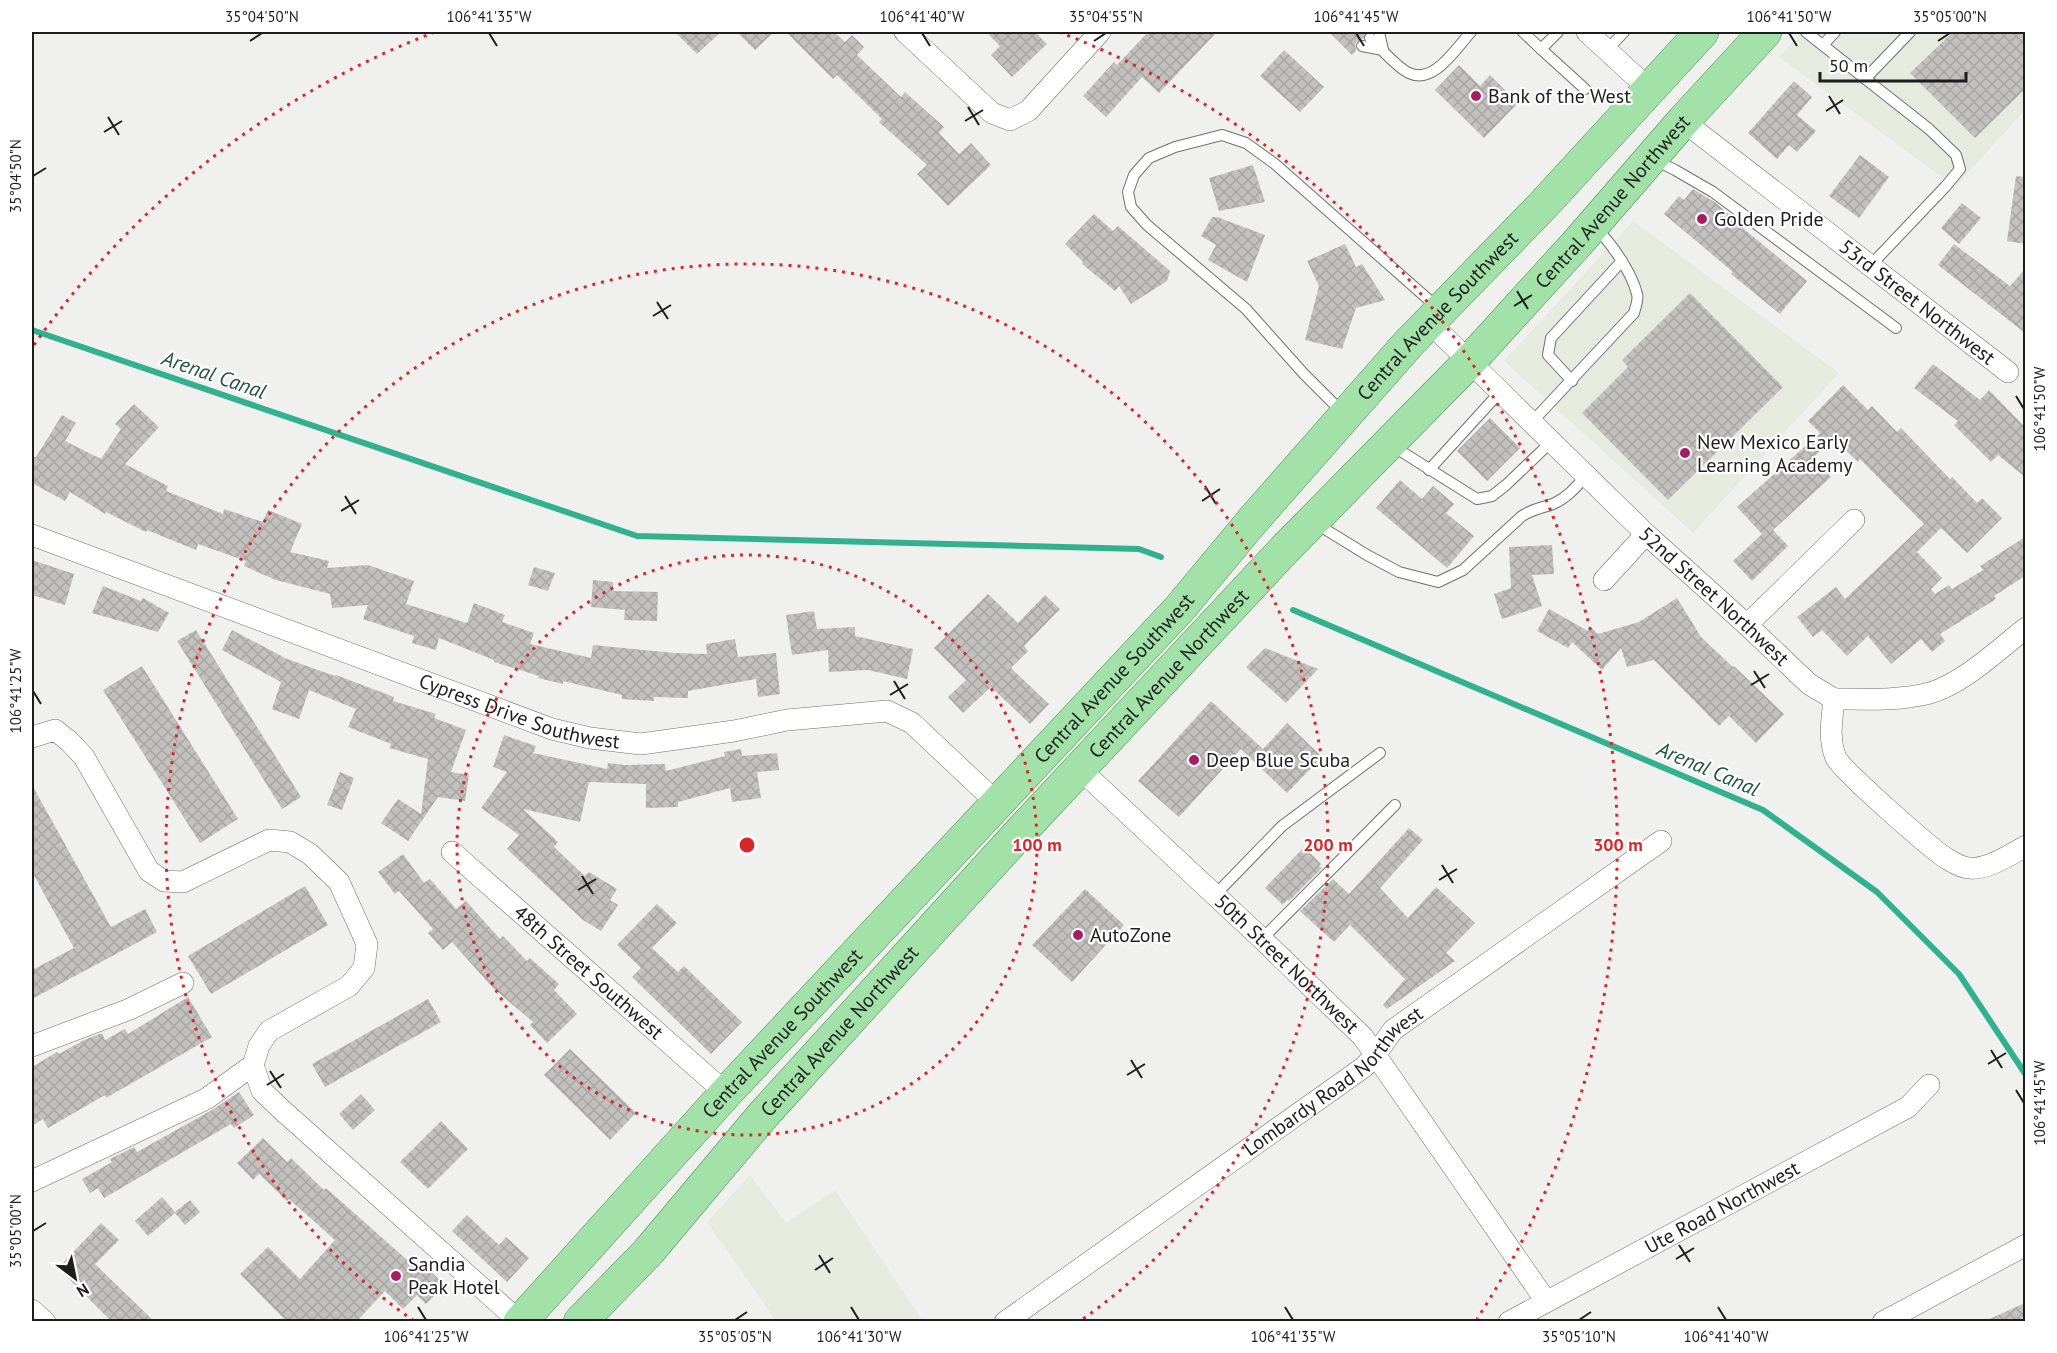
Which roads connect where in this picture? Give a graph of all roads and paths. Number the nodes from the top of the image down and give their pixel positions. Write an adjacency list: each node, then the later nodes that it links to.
1 (905, 32): 2 (street)
2 (1100, 32)
3 (1471, 32): 13 (lane)
4 (1523, 32): 15 (lane)
5 (1558, 32): 15 (lane)
6 (1587, 32): 16 (street)
7 (1624, 32): 16 (lane)
8 (1702, 32): 19 (main road, Central Avenue Southwest)
9 (1765, 32): 20 (main road, Central Avenue Northwest)
10 (1806, 32): 14 (lane)
11 (1835, 32): 14 (lane)
12 (1910, 32): 17 (lane)
13 (1370, 38)
14 (1823, 45): 17 (lane)
15 (1541, 49): 18 (lane)
16 (1607, 50): 19 (street)
17 (1865, 79): 24 (lane)
18 (1585, 89)
19 (1650, 90): 25 (main road, Central Avenue Southwest)
20 (1683, 122): 21 (main road, Central Avenue Northwest); 24 (street, 53rd Street Northwest)
21 (1651, 158): 22 (main road, Central Avenue Northwest); 26 (lane)
22 (1593, 225): 23 (lane); 27 (main road, Central Avenue Northwest)
23 (1622, 261): 29 (lane); 29 (lane)
24 (1870, 266): 28 (street, 53rd Street Northwest)
25 (1436, 317): 27 (street, 52nd Street Northwest); 31 (main road, Central Avenue Southwest); 31 (lane)
26 (1896, 328)
27 (1469, 362): 30 (street, 52nd Street Northwest); 34 (main road, Central Avenue Northwest)
28 (2008, 372)
29 (1572, 381): 32 (lane)
30 (1500, 392): 32 (street, 52nd Street Northwest); 35 (lane)
31 (1345, 415): 48 (main road, Central Avenue Southwest)
32 (1532, 423): 33 (street, 52nd Street Northwest)
33 (1551, 442): 35 (lane); 36 (street, 52nd Street Northwest)
34 (1388, 443): 35 (lane); 38 (main road, Central Avenue Northwest)
35 (1429, 470)
36 (1586, 476): 38 (lane); 39 (street, 52nd Street Northwest)
37 (1854, 520): 42 (street)
38 (1313, 521): 47 (main road, Central Avenue Northwest)
39 (1646, 534): 41 (street); 42 (street, 52nd Street Northwest)
40 (32, 535): 48 (street, Cypress Drive Southwest)
41 (1604, 580)
42 (1747, 625): 44 (street, 52nd Street Northwest)
43 (2025, 628): 44 (street)
44 (1834, 699): 51 (street)
45 (32, 736): 58 (street)
46 (1380, 753): 53 (lane)
47 (1080, 769): 53 (street, 50th Street Northwest); 67 (main road, Central Avenue Northwest)
48 (997, 803): 60 (main road, Central Avenue Southwest)
49 (1395, 804): 54 (lane)
50 (1661, 841): 57 (street, Lombardy Road Northwest)
51 (2025, 846)
52 (452, 852): 60 (street, 48th Street Southwest)
53 (1215, 895): 54 (street, 50th Street Northwest)
54 (1262, 939): 57 (street, 50th Street Northwest)
55 (183, 983): 56 (street)
56 (32, 1046)
57 (1376, 1054): 63 (street, 50th Street Northwest); 68 (street, Lombardy Road Northwest)
58 (253, 1065): 61 (street); 66 (street)
59 (1929, 1085): 63 (street, Ute Road Northwest)
60 (726, 1093): 66 (main road, Central Avenue Southwest)
61 (32, 1181)
62 (2025, 1245): 70 (street)
63 (1546, 1301): 69 (street, Ute Road Northwest)
64 (32, 1310): 65 (street)
65 (45, 1322)
66 (520, 1322)
67 (580, 1322)
68 (1005, 1322)
69 (1509, 1322)
70 (1883, 1322)

